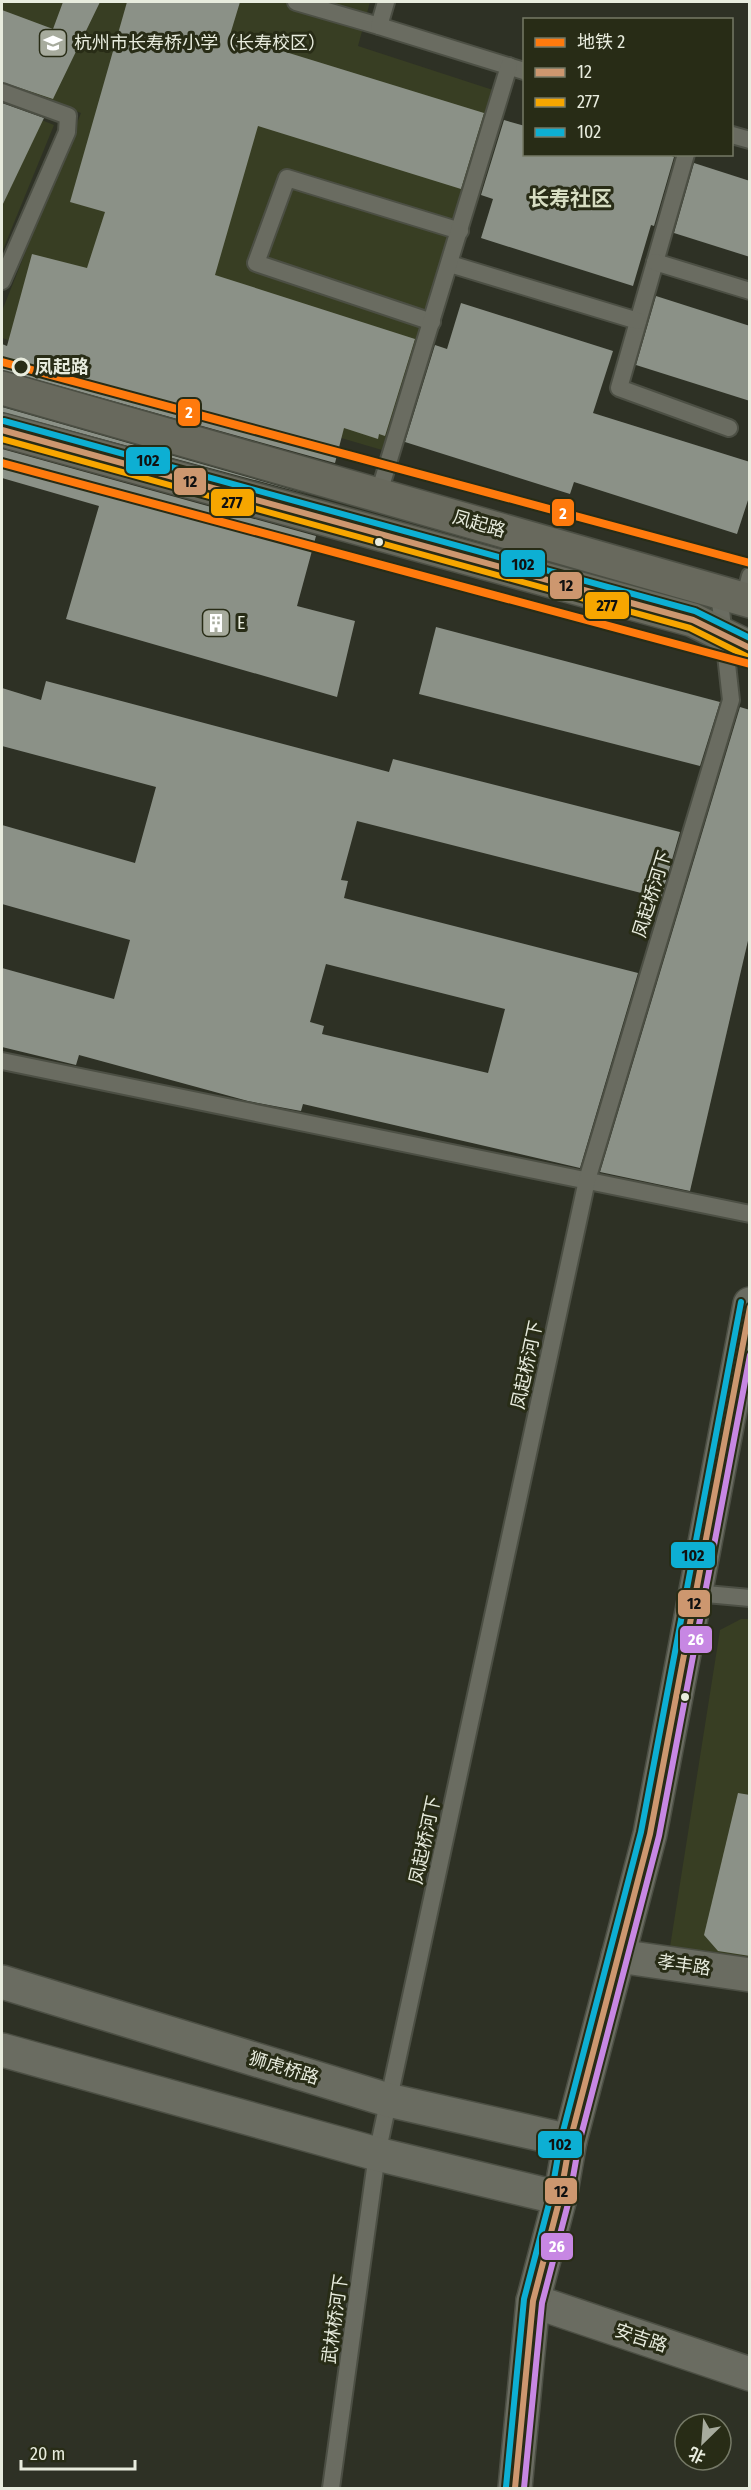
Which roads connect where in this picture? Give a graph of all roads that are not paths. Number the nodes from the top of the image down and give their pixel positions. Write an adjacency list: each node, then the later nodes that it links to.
1 (296, 2): 3 (lane)
2 (386, 2): 3 (lane)
3 (379, 26): 4 (lane)
4 (517, 69): 9 (lane)
5 (2, 92): 12 (lane)
6 (733, 135): 7 (lane)
7 (750, 140)
8 (685, 156): 10 (lane)
9 (460, 231): 11 (lane); 15 (lane)
10 (655, 262): 13 (lane); 14 (lane)
11 (450, 264): 14 (lane); 15 (lane)
12 (2, 281)
13 (750, 291)
14 (638, 321): 17 (lane)
15 (432, 322): 19 (lane)
16 (2, 388): 19 (main road, 凤起路)
17 (729, 428)
18 (2, 430): 21 (main road)
19 (378, 496): 20 (main road, 凤起路)
20 (741, 592): 21 (lane, 凤起桥河下)
21 (737, 642): 23 (lane, 凤起桥河下)
22 (2, 1061): 23 (lane)
23 (586, 1180): 24 (lane); 32 (lane, 凤起桥河下)
24 (750, 1214)
25 (750, 1304): 26 (street)
26 (695, 1593): 27 (lane); 28 (street)
27 (750, 1598)
28 (618, 1956): 29 (street, 孝丰路); 33 (street)
29 (750, 1975)
30 (2, 1982): 32 (street, 狮虎桥路)
31 (2, 2050): 34 (street)
32 (388, 2100): 33 (street, 狮虎桥路); 34 (lane, 凤起桥河下)
33 (570, 2141): 35 (street)
34 (377, 2154): 35 (street); 38 (lane, 武林桥河下)
35 (560, 2198): 36 (street)
36 (533, 2301): 37 (street, 安吉路); 39 (street)
37 (750, 2374)
38 (331, 2488)
39 (515, 2488)

